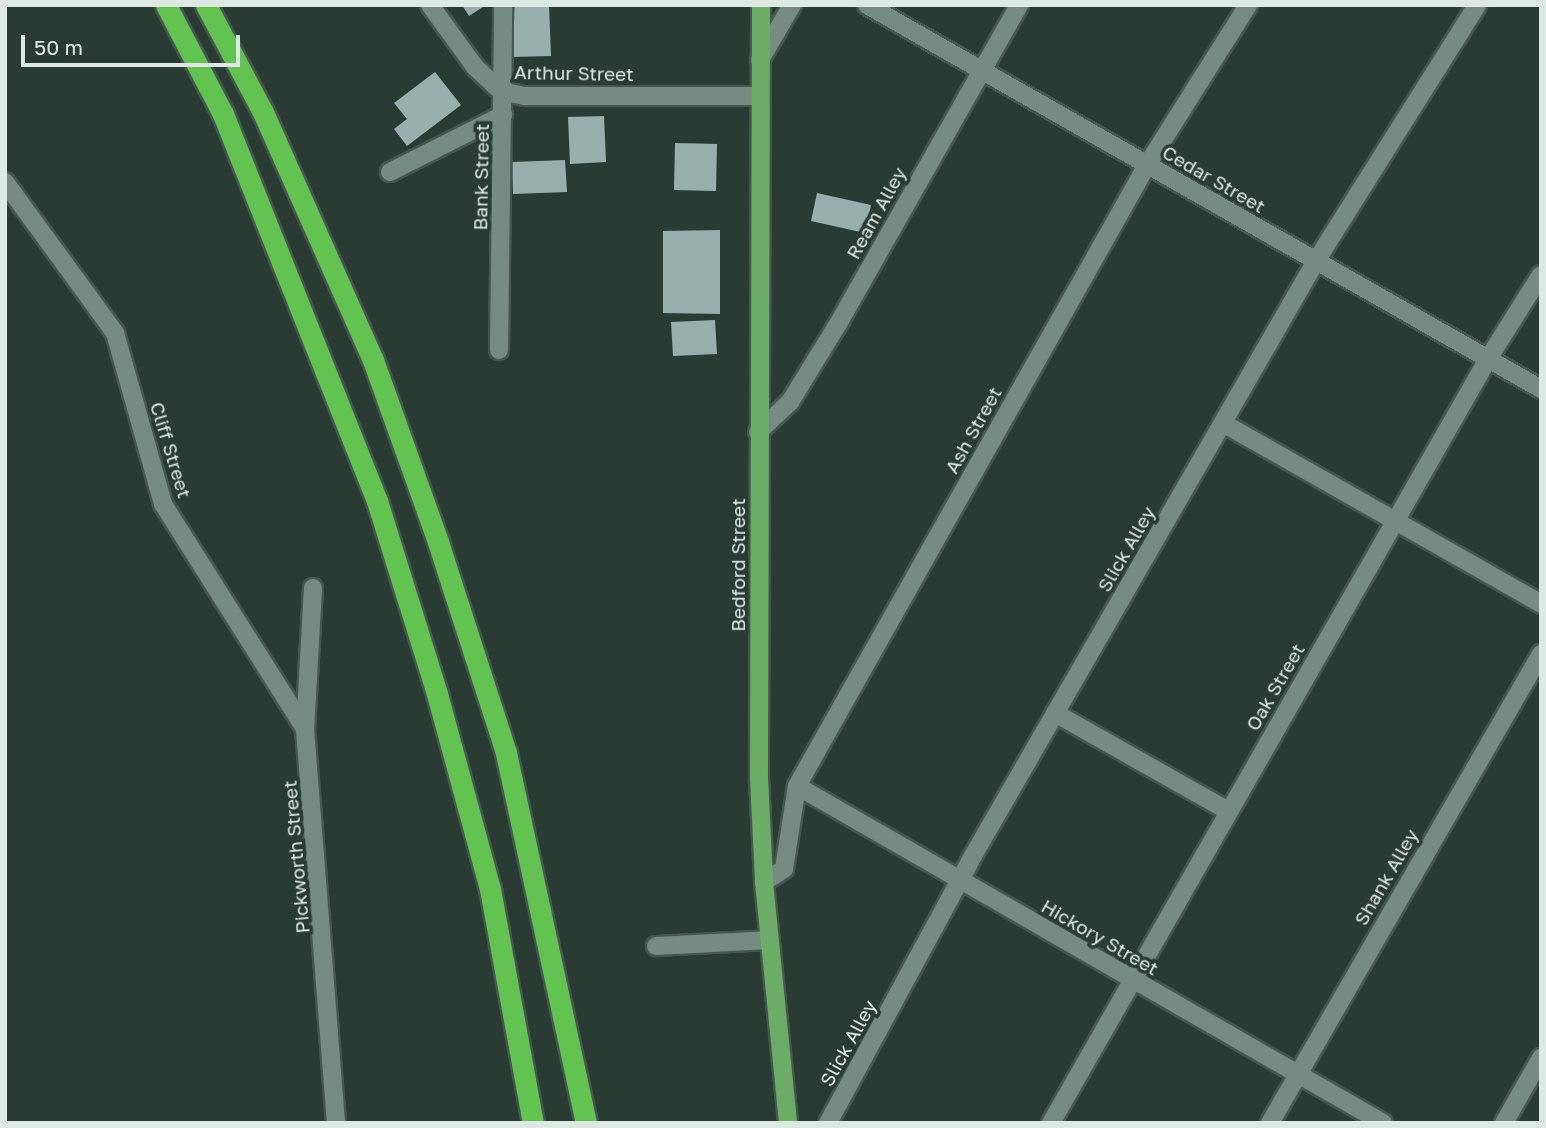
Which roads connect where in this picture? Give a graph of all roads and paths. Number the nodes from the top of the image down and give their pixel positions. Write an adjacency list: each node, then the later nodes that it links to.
1 (166, 5): 42 (highway)
2 (206, 5): 43 (highway)
3 (430, 5): 13 (street, Arthur Street)
4 (503, 5): 13 (street, Bank Street)
5 (761, 5): 11 (main road, Bedford Street)
6 (792, 5): 11 (street)
7 (867, 5): 12 (street, Cedar Street)
8 (1019, 5): 12 (street, Ream Alley)
9 (1248, 5): 16 (street, Ash Street)
10 (1477, 5): 19 (street, Slick Alley)
11 (760, 60): 14 (main road, Bedford Street)
12 (979, 69): 16 (street, Cedar Street); 25 (street, Ream Alley)
13 (501, 92): 14 (street, Arthur Street); 15 (street, Bank Street)
14 (759, 96): 25 (main road, Bedford Street)
15 (503, 115): 17 (street); 21 (street, Bank Street)
16 (1147, 165): 19 (street, Cedar Street); 32 (street, Ash Street)
17 (390, 172)
18 (5, 182): 31 (street, Cliff Street)
19 (1316, 261): 22 (street, Cedar Street); 24 (street, Slick Alley)
20 (1541, 275): 22 (street, Oak Street)
21 (499, 350)
22 (1488, 359): 23 (street, Cedar Street); 26 (street, Oak Street)
23 (1541, 389)
24 (1223, 423): 26 (street); 30 (street, Slick Alley)
25 (758, 432): 35 (main road, Bedford Street)
26 (1395, 521): 28 (street); 33 (street, Oak Street)
27 (313, 588): 31 (street, Pickworth Street)
28 (1541, 604)
29 (1541, 654): 40 (street, Shank Alley)
30 (1055, 713): 33 (street); 34 (street, Slick Alley)
31 (305, 729): 41 (street, Pickworth Street)
32 (797, 786): 34 (street, Hickory Street); 35 (street, Ash Street)
33 (1228, 811): 38 (street, Oak Street)
34 (959, 881): 38 (street, Hickory Street); 45 (street, Slick Alley)
35 (764, 882): 36 (main road, Bedford Street)
36 (769, 940): 37 (street); 44 (main road, Bedford Street)
37 (656, 946)
38 (1131, 979): 40 (street, Hickory Street); 46 (street, Oak Street)
39 (1541, 1058): 49 (street)
40 (1296, 1074): 47 (street, Shank Alley); 48 (street, Hickory Street)
41 (336, 1123)
42 (533, 1123)
43 (586, 1123)
44 (788, 1123)
45 (828, 1123)
46 (1051, 1123)
47 (1270, 1123)
48 (1383, 1123)
49 (1504, 1123)

